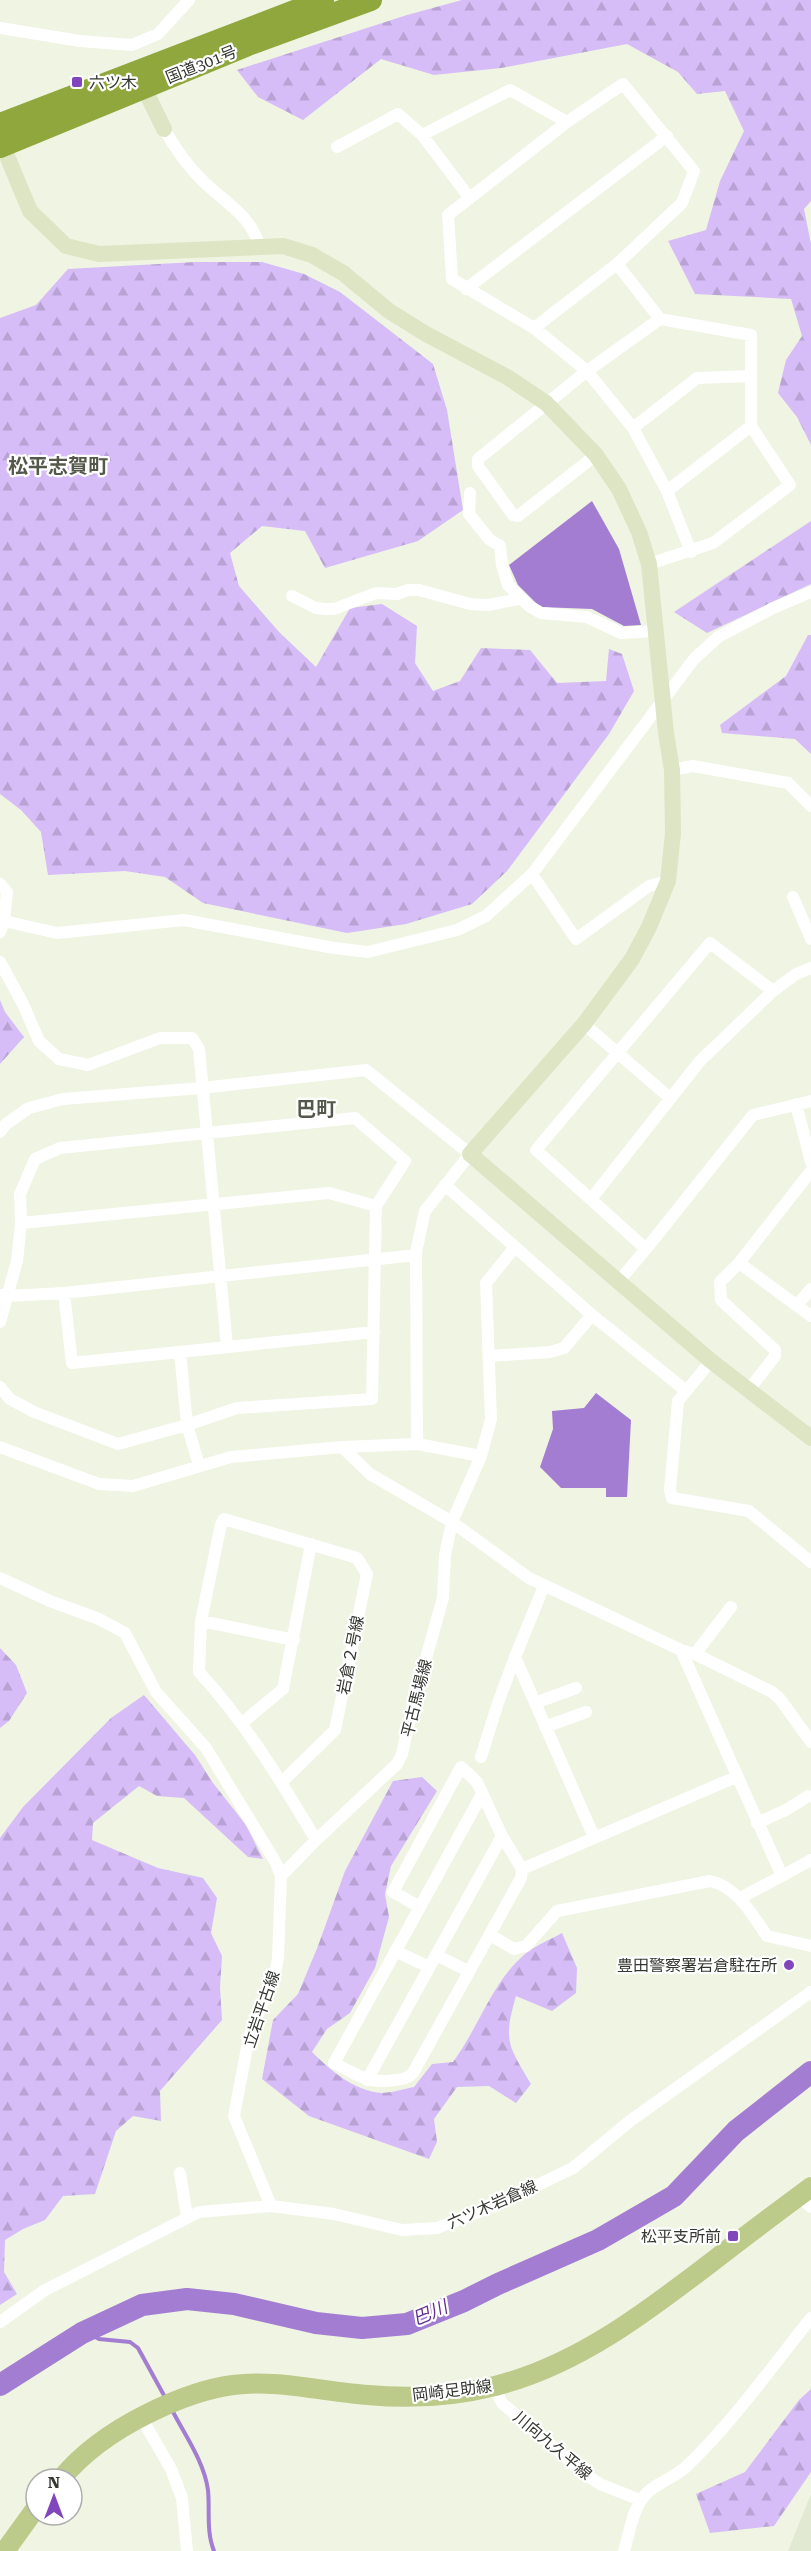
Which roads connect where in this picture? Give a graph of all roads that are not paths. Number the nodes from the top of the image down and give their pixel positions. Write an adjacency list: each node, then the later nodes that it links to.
1 (189, 0): 4 (street)
2 (323, 0): 10 (highway, 国道301号)
3 (371, 0): 5 (highway, 国道301号)
4 (0, 28)
5 (144, 88): 7 (street); 10 (highway, 国道301号)
6 (567, 122): 8 (street); 9 (street); 12 (street)
7 (164, 129): 13 (street)
8 (422, 135): 11 (street); 12 (street)
9 (667, 136): 14 (street); 15 (street)
10 (1, 139): 13 (street)
11 (337, 147)
12 (469, 197): 15 (street)
13 (259, 246): 20 (street)
14 (617, 264): 16 (street); 17 (street)
15 (466, 289): 17 (street)
16 (660, 319): 18 (street); 19 (street)
17 (534, 328): 18 (street)
18 (586, 371): 20 (street); 22 (street)
19 (751, 376): 21 (street); 22 (street)
20 (546, 403): 23 (street); 23 (street)
21 (751, 426): 24 (street); 26 (street)
22 (633, 428): 24 (street)
23 (596, 455): 27 (street)
24 (667, 491): 26 (street)
25 (470, 493): 30 (street)
26 (691, 552): 27 (street)
27 (649, 564): 31 (street)
28 (811, 592): 34 (street)
29 (292, 596): 30 (street)
30 (519, 598): 31 (street)
31 (658, 636): 32 (street)
32 (672, 770): 33 (street); 35 (street)
33 (811, 806)
34 (532, 874): 35 (street); 38 (street)
35 (668, 881): 43 (street)
36 (0, 884): 38 (street)
37 (793, 897): 39 (street)
38 (2, 926)
39 (811, 939)
40 (0, 962): 45 (street)
41 (811, 968): 42 (street)
42 (773, 991): 44 (street); 46 (street)
43 (584, 1024): 44 (street); 51 (street)
44 (618, 1054): 46 (street); 55 (street)
45 (201, 1088): 49 (street); 50 (street); 51 (street)
46 (670, 1098): 55 (street)
47 (811, 1101): 48 (street)
48 (796, 1104): 52 (street); 60 (street)
49 (0, 1132)
50 (206, 1134): 56 (street); 57 (street); 58 (street)
51 (470, 1154): 54 (street); 65 (street)
52 (811, 1162)
53 (811, 1171): 63 (street)
54 (446, 1185): 59 (street); 61 (street)
55 (591, 1199): 60 (street)
56 (213, 1204): 57 (street); 58 (street); 64 (street)
57 (376, 1206): 62 (street)
58 (21, 1223): 68 (street)
59 (515, 1247): 70 (street); 76 (street, 平古馬場線)
60 (646, 1249): 65 (street)
61 (416, 1255): 62 (street); 83 (street)
62 (374, 1260): 64 (street); 73 (street)
63 (740, 1262): 69 (street); 80 (street)
64 (220, 1276): 67 (street); 74 (street)
65 (619, 1281): 77 (street)
66 (811, 1289): 69 (street)
67 (64, 1293): 68 (street); 75 (street)
68 (4, 1295): 72 (street)
69 (797, 1305): 71 (street)
70 (592, 1315): 76 (street); 79 (street)
71 (811, 1316)
72 (0, 1322)
73 (374, 1332): 74 (street); 81 (street)
74 (227, 1347): 75 (street)
75 (180, 1352): 81 (street)
76 (489, 1356): 86 (street, 平古馬場線)
77 (711, 1361): 79 (street); 80 (street)
78 (0, 1387): 81 (street)
79 (685, 1390): 90 (street)
80 (748, 1391): 82 (street)
81 (187, 1425): 87 (street)
82 (811, 1438)
83 (417, 1443): 85 (street); 86 (street)
84 (0, 1447): 87 (street)
85 (342, 1447): 87 (street); 88 (street)
86 (481, 1456): 88 (street, 平古馬場線)
87 (199, 1465)
88 (452, 1522): 92 (street); 113 (street, 平古馬場線)
89 (311, 1544): 94 (street, 岩倉２号線); 95 (street); 107 (street, 岩倉２号線)
90 (811, 1562)
91 (0, 1578): 116 (street)
92 (544, 1586): 96 (street); 98 (street)
93 (731, 1607): 97 (street)
94 (201, 1622): 95 (street); 102 (street)
95 (294, 1640): 102 (street)
96 (681, 1650): 97 (street); 106 (street)
97 (695, 1653): 104 (street)
98 (515, 1657): 100 (street); 105 (street)
99 (576, 1688): 100 (street)
100 (535, 1703): 103 (street)
101 (586, 1712): 103 (street)
102 (242, 1723): 107 (street)
103 (545, 1726): 112 (street)
104 (811, 1742)
105 (481, 1757)
106 (736, 1777): 110 (street); 112 (street)
107 (282, 1782): 113 (street)
108 (482, 1794): 111 (street); 119 (street); 119 (street)
109 (808, 1796): 110 (street)
110 (757, 1823): 117 (street)
111 (502, 1836): 115 (street); 123 (street)
112 (594, 1837): 115 (street)
113 (316, 1840): 116 (street, 平古馬場線)
114 (811, 1860): 117 (street)
115 (522, 1869): 120 (street)
116 (281, 1876): 130 (street, 立岩平古線)
117 (782, 1876): 118 (street)
118 (740, 1899): 120 (street); 121 (street)
119 (420, 1907): 122 (street)
120 (490, 1935): 125 (street)
121 (811, 1946)
122 (395, 1951): 124 (street); 127 (street)
123 (436, 1955): 124 (street); 125 (street)
124 (429, 1967): 127 (street)
125 (468, 1971): 127 (street)
126 (811, 1992): 130 (street, 六ツ木岩倉線)
127 (367, 2080)
128 (180, 2173): 131 (street)
129 (807, 2196): 134 (main road, 岡崎足助線)
130 (271, 2206): 131 (street, 六ツ木岩倉線)
131 (187, 2217): 133 (street, 六ツ木岩倉線)
132 (811, 2318): 137 (street)
133 (0, 2322)
134 (494, 2386): 135 (main road, 岡崎足助線); 137 (street, 川向九久平線)
135 (141, 2417): 136 (main road, 岡崎足助線); 140 (street)
136 (73, 2467)
137 (640, 2500): 141 (street)
138 (24, 2525): 139 (main road)
139 (5, 2551)
140 (187, 2551)
141 (624, 2551)

